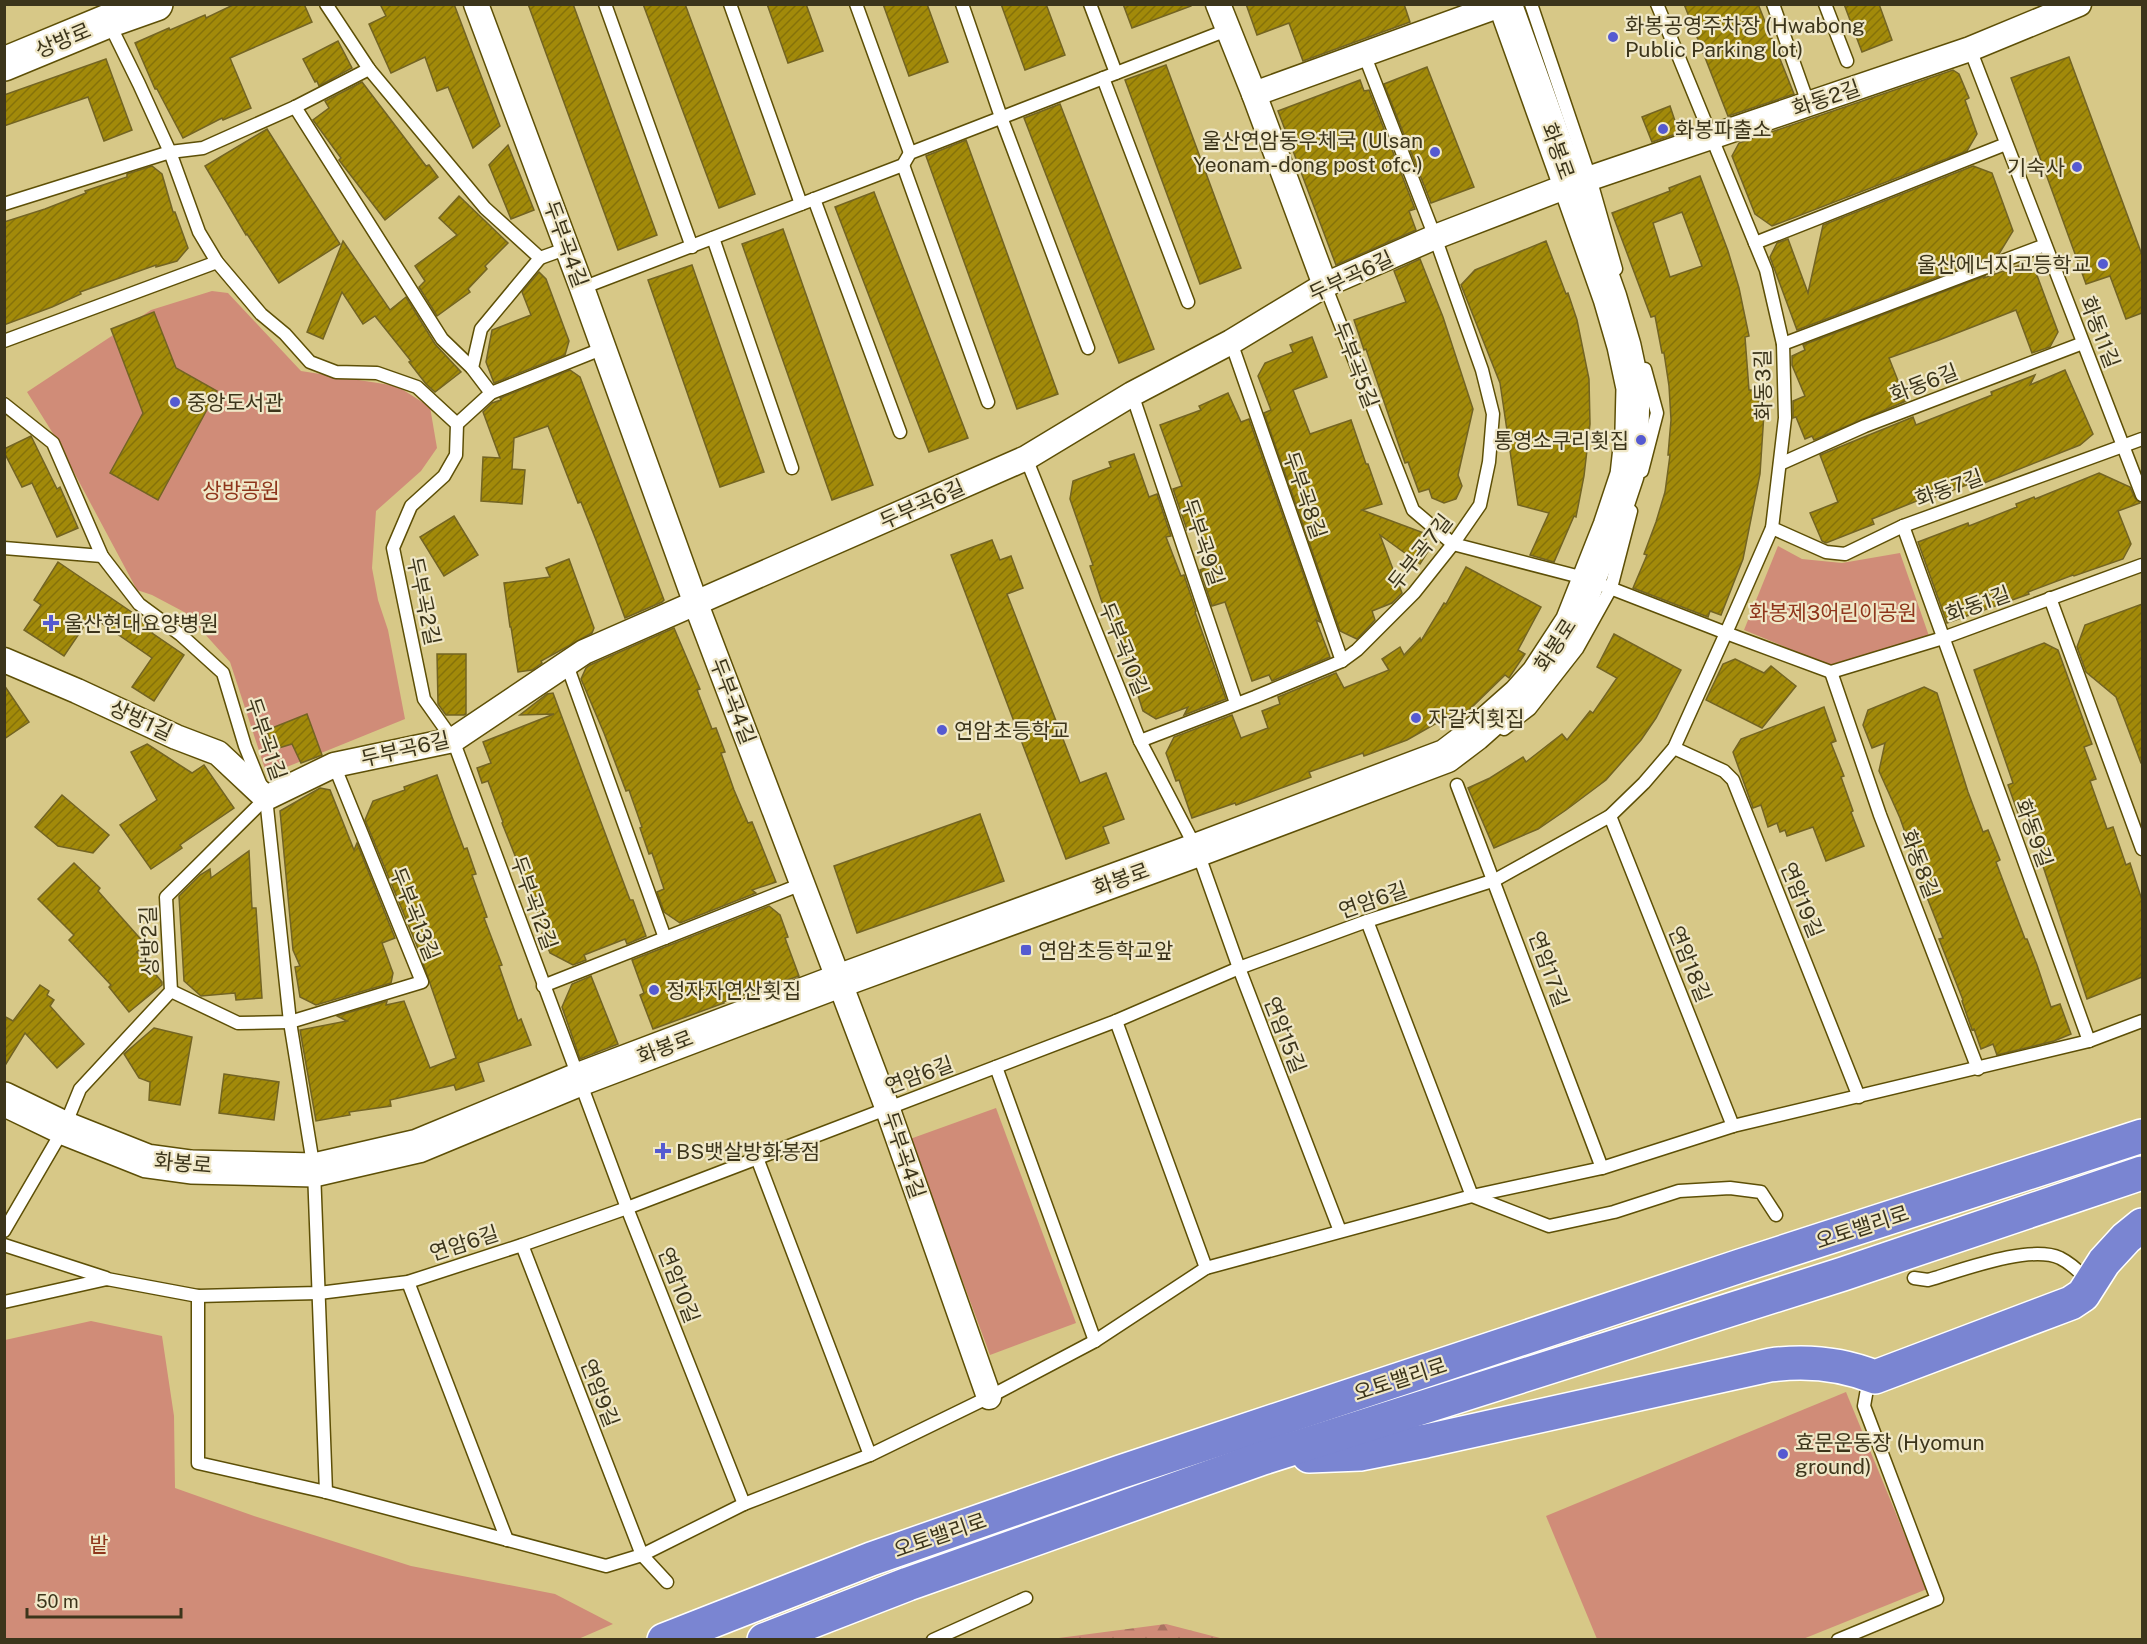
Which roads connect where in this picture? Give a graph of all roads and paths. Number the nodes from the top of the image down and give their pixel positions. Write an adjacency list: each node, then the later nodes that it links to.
1 (156, 4): 16 (street, 상방로)
2 (326, 4): 22 (lane)
3 (476, 4): 43 (street, 두부곡4길)
4 (605, 4): 42 (lane)
5 (730, 4): 37 (lane)
6 (856, 4): 32 (lane)
7 (962, 4): 28 (lane)
8 (1090, 4): 23 (lane)
9 (1218, 4): 17 (street, 두부곡5길)
10 (1504, 4): 19 (street); 34 (street, 화봉로)
11 (1531, 4): 34 (lane)
12 (1657, 4): 29 (lane, 화동3길)
13 (1773, 4): 26 (lane)
14 (1825, 4): 20 (lane)
15 (2079, 4): 18 (street, 화동2길)
16 (108, 21): 21 (street, 상방로); 31 (lane)
17 (1227, 30): 23 (lane); 25 (street, 두부곡5길)
18 (1970, 49): 26 (street, 화동2길); 30 (lane, 화동11길)
19 (1364, 54): 25 (street); 38 (lane, 두부곡7길)
20 (1847, 61)
21 (4, 64)
22 (369, 69): 27 (lane); 44 (lane)
23 (1116, 73): 24 (lane)
24 (1103, 78): 28 (lane); 49 (lane)
25 (1254, 94): 47 (street, 두부곡5길)
26 (1808, 103): 29 (street, 화동2길)
27 (295, 107): 31 (lane); 57 (lane)
28 (1001, 117): 32 (lane); 55 (lane)
29 (1711, 138): 34 (street, 화동2길); 40 (lane, 화동3길)
30 (2006, 144): 40 (lane); 41 (lane, 화동11길)
31 (170, 152): 36 (lane); 45 (lane)
32 (910, 153): 33 (lane)
33 (903, 165): 35 (lane); 60 (lane)
34 (1580, 181): 38 (street, 두부곡6길); 46 (lane); 78 (street, 화봉로)
35 (814, 200): 37 (lane); 63 (lane)
36 (4, 204)
37 (801, 204): 39 (lane)
38 (1435, 237): 47 (street, 두부곡6길); 74 (lane, 두부곡7길)
39 (713, 238): 42 (lane); 68 (lane)
40 (1755, 243): 53 (lane, 화동3길)
41 (2045, 245): 52 (lane, 화동11길); 53 (lane)
42 (692, 246): 48 (lane)
43 (568, 248): 44 (lane); 48 (street, 두부곡4길)
44 (540, 258): 57 (lane)
45 (217, 262): 50 (lane); 62 (lane)
46 (1619, 279)
47 (1325, 285): 51 (street, 두부곡6길); 74 (lane, 두부곡5길)
48 (582, 288): 54 (street, 두부곡4길)
49 (1188, 302)
50 (4, 341)
51 (1231, 342): 59 (street, 두부곡6길); 84 (lane, 두부곡8길)
52 (2084, 343): 65 (lane, 화동11길); 67 (lane, 화동6길)
53 (1783, 344): 67 (lane, 화동3길)
54 (604, 348): 58 (lane); 80 (street, 두부곡4길)
55 (1088, 348)
56 (1641, 357): 69 (lane)
57 (472, 368): 58 (lane)
58 (490, 393): 62 (lane)
59 (1132, 394): 66 (street, 두부곡6길); 87 (lane, 두부곡9길)
60 (988, 402)
61 (4, 404): 76 (lane, 두부곡1길)
62 (457, 424): 89 (lane, 두부곡2길)
63 (900, 432)
64 (2142, 439): 65 (lane, 화동7길)
65 (2123, 446): 70 (lane, 화동11길); 72 (lane, 화동7길)
66 (1026, 458): 80 (street, 두부곡6길); 90 (lane, 두부곡10길)
67 (1780, 464): 73 (lane, 화동3길)
68 (792, 468)
69 (1640, 479)
70 (2142, 495)
71 (1634, 501): 78 (lane)
72 (1903, 526): 73 (lane, 화동7길); 82 (lane, 화동9길)
73 (1772, 528): 81 (lane, 화동3길)
74 (1453, 544): 78 (lane, 두부곡5길); 84 (lane, 두부곡7길)
75 (4, 548): 76 (lane)
76 (102, 556): 94 (lane, 두부곡1길)
77 (2142, 565): 79 (lane, 화동1길)
78 (1600, 584): 81 (lane); 88 (lane); 93 (street, 화봉로)
79 (2050, 598): 82 (lane, 화동1길); 96 (lane)
80 (696, 604): 85 (street, 두부곡6길); 99 (street, 두부곡4길)
81 (1726, 633): 86 (lane); 91 (lane, 연암6길)
82 (1943, 638): 86 (lane, 화동1길); 109 (lane, 화동9길)
83 (4, 660): 94 (street, 상방1길)
84 (1342, 661): 87 (lane, 두부곡7길)
85 (567, 664): 89 (street, 두부곡6길); 101 (lane)
86 (1831, 672): 111 (lane, 화동8길)
87 (1236, 704): 90 (lane, 두부곡7길)
88 (1495, 736)
89 (453, 740): 92 (street, 두부곡6길); 103 (lane, 두부곡12길)
90 (1140, 741): 97 (lane, 두부곡10길)
91 (1674, 748): 95 (lane, 연암6길); 114 (lane, 연암19길)
92 (334, 765): 94 (street, 두부곡6길); 107 (lane, 두부곡13길)
93 (1450, 766): 97 (street, 화봉로); 98 (lane, 연암17길)
94 (266, 798): 104 (lane, 상방2길); 107 (lane, 두부곡1길)
95 (1610, 816): 98 (lane, 연암6길); 117 (lane, 연암18길)
96 (2142, 849)
97 (1201, 860): 102 (lane, 연암15길); 105 (street, 화봉로)
98 (1495, 880): 100 (lane, 연암6길); 121 (lane, 연암17길)
99 (802, 884): 101 (lane); 105 (street, 두부곡4길)
100 (1367, 921): 102 (lane, 연암6길); 124 (lane)
101 (665, 938): 103 (lane)
102 (1239, 968): 106 (lane, 연암6길); 129 (lane, 연암15길)
103 (543, 986): 113 (lane, 두부곡12길)
104 (171, 991): 107 (lane); 118 (lane, 상방2길)
105 (844, 992): 113 (street, 화봉로); 116 (street, 두부곡4길)
106 (1116, 1021): 110 (lane, 연암6길); 132 (lane)
107 (290, 1022): 122 (lane, 두부곡1길)
108 (2142, 1022): 109 (lane)
109 (2089, 1041): 111 (lane)
110 (996, 1067): 116 (lane, 연암6길); 140 (lane)
111 (1977, 1069): 114 (lane)
112 (627, 1074): 113 (lane)
113 (582, 1085): 122 (street, 화봉로); 125 (lane, 연암10길)
114 (1859, 1097): 117 (lane)
115 (4, 1099): 118 (street, 화봉로)
116 (887, 1107): 120 (lane, 연암6길); 142 (street, 두부곡4길)
117 (1733, 1126): 121 (lane)
118 (64, 1128): 122 (street, 화봉로); 128 (lane)
119 (2142, 1136): 151 (highway, 오토밸리로)
120 (757, 1158): 125 (lane, 연암6길); 143 (lane)
121 (1602, 1168): 124 (lane)
122 (314, 1170): 137 (lane, 두부곡1길)
123 (2142, 1173): 144 (highway, 오토밸리로)
124 (1472, 1196): 126 (lane); 129 (lane)
125 (627, 1208): 131 (lane, 연암6길); 146 (lane, 연암10길)
126 (1776, 1215)
127 (2142, 1225): 136 (highway)
128 (4, 1231)
129 (1340, 1232): 132 (lane)
130 (4, 1245): 134 (lane)
131 (522, 1245): 135 (lane, 연암6길); 148 (lane, 연암9길)
132 (1206, 1268): 140 (lane)
133 (1914, 1278): 136 (lane)
134 (107, 1279): 138 (lane, 연암6길); 139 (lane, 연암6길)
135 (408, 1282): 137 (lane, 연암6길); 147 (lane)
136 (2090, 1283): 141 (highway)
137 (319, 1293): 138 (lane, 연암6길); 145 (lane, 두부곡1길)
138 (198, 1296): 145 (lane)
139 (4, 1302)
140 (1095, 1341): 142 (lane)
141 (1875, 1377): 144 (highway); 154 (lane)
142 (989, 1397): 143 (lane)
143 (870, 1455): 146 (lane)
144 (1263, 1458): 152 (highway, 오토밸리로)
145 (326, 1492): 147 (lane)
146 (744, 1504): 148 (lane)
147 (507, 1540): 148 (lane)
148 (642, 1555): 149 (lane)
149 (667, 1582)
150 (1026, 1598): 153 (lane)
151 (664, 1640)
152 (764, 1640)
153 (933, 1640)
154 (1838, 1640)

